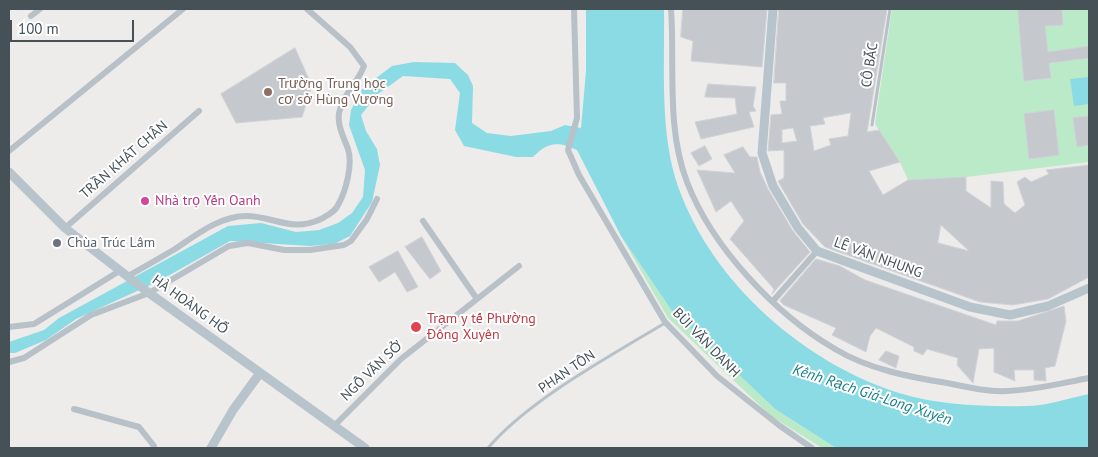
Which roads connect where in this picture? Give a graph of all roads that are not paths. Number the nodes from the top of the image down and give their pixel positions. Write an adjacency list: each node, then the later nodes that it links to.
1 (40, 9): 8 (street)
2 (183, 9): 11 (street)
3 (307, 9): 18 (street)
4 (574, 9): 23 (street, BÙI VĂN DANH)
5 (671, 9): 22 (street)
6 (773, 9): 16 (street, LÊ VĂN NHUNG)
7 (890, 9): 10 (lane, CÔ BẮC)
8 (31, 16)
9 (199, 111): 15 (street, TRẦN KHÁT CHÂN)
10 (872, 125)
11 (9, 151)
12 (9, 172): 15 (street, HÀ HOÀNG HỔ)
13 (376, 199): 20 (street)
14 (423, 221): 21 (street)
15 (65, 228): 18 (street, HÀ HOÀNG HỔ)
16 (817, 250): 19 (street, LÊ VĂN NHUNG); 22 (street)
17 (519, 266): 21 (street, NGÔ VĂN SỞ)
18 (126, 275): 20 (street, HÀ HOÀNG HỔ); 24 (street)
19 (1089, 288)
20 (148, 292): 25 (street); 26 (street, HÀ HOÀNG HỔ)
21 (477, 298): 29 (street, NGÔ VĂN SỞ)
22 (773, 301): 27 (street)
23 (665, 322): 33 (lane, PHAN TÔN); 34 (street, BÙI VĂN DANH)
24 (9, 327)
25 (9, 362)
26 (260, 373): 29 (street, HÀ HOÀNG HỔ); 31 (street)
27 (1089, 378)
28 (74, 409): 30 (street)
29 (334, 426): 32 (street, HÀ HOÀNG HỔ)
30 (152, 448)
31 (211, 448)
32 (365, 448)
33 (488, 448)
34 (812, 448)

